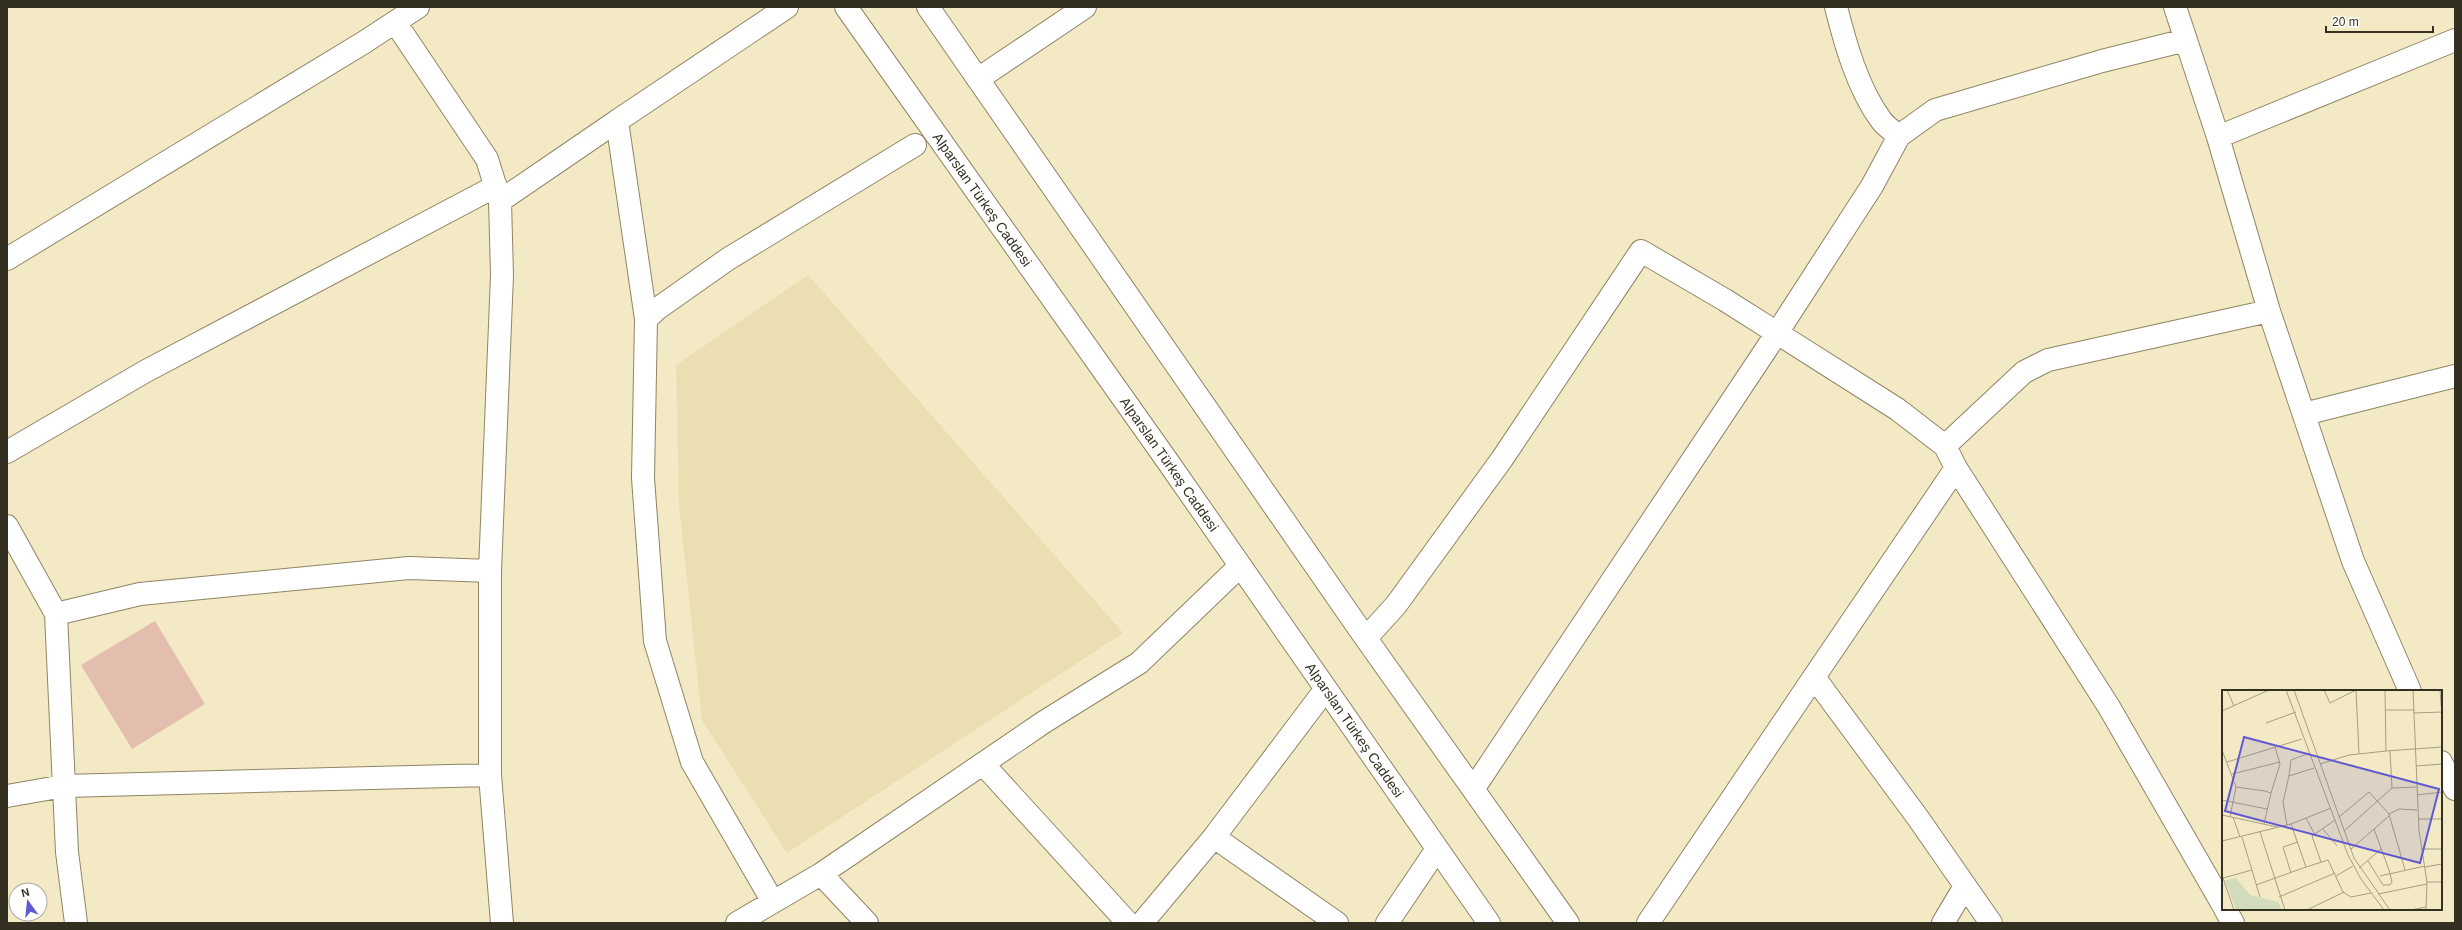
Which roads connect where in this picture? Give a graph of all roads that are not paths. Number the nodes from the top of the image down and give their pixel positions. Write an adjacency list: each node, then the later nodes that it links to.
1 (418, 7): 8 (street)
2 (787, 7): 12 (street)
3 (846, 7): 27 (street, Alparslan Türkeş Caddesi)
4 (928, 7): 11 (street)
5 (1085, 7): 11 (street)
6 (1836, 7): 13 (street)
7 (2176, 7): 9 (street)
8 (395, 22): 16 (street); 17 (street)
9 (2186, 40): 13 (street); 14 (street)
10 (2455, 40): 14 (street)
11 (978, 79): 30 (street)
12 (617, 121): 16 (street); 19 (street)
13 (1899, 136): 20 (street)
14 (2218, 137): 18 (street)
15 (915, 145): 19 (street)
16 (498, 193): 24 (street); 28 (street)
17 (7, 259)
18 (2269, 311): 22 (street); 23 (street)
19 (646, 319): 45 (street)
20 (1777, 333): 23 (street); 30 (street); 38 (street)
21 (2455, 376): 22 (street)
22 (2304, 414): 33 (street)
23 (1945, 446): 25 (street)
24 (7, 452)
25 (1956, 468): 31 (street); 46 (street)
26 (7, 526): 29 (street)
27 (1240, 566): 32 (street, Alparslan Türkeş Caddesi); 35 (street)
28 (490, 571): 29 (street); 36 (street)
29 (56, 614): 37 (street)
30 (1366, 638): 38 (street)
31 (1814, 677): 44 (street); 58 (street)
32 (1325, 690): 41 (street); 42 (street, Alparslan Türkeş Caddesi)
33 (2410, 690)
34 (2446, 762): 39 (street)
35 (983, 764): 43 (street); 52 (street)
36 (490, 775): 37 (street); 49 (street)
37 (64, 786): 40 (street); 48 (street)
38 (1474, 788): 57 (street)
39 (2455, 789)
40 (7, 796)
41 (1214, 837): 53 (street); 54 (street)
42 (1437, 849): 55 (street); 56 (street, Alparslan Türkeş Caddesi)
43 (821, 874): 45 (street); 51 (street)
44 (1965, 886): 59 (street); 60 (street)
45 (773, 902): 50 (street)
46 (2222, 903)
47 (2226, 910): 61 (street)
48 (76, 923)
49 (502, 923)
50 (737, 923)
51 (867, 923)
52 (1128, 923)
53 (1142, 923)
54 (1337, 923)
55 (1387, 923)
56 (1489, 923)
57 (1568, 923)
58 (1648, 923)
59 (1943, 923)
60 (1991, 923)
61 (2233, 923)

